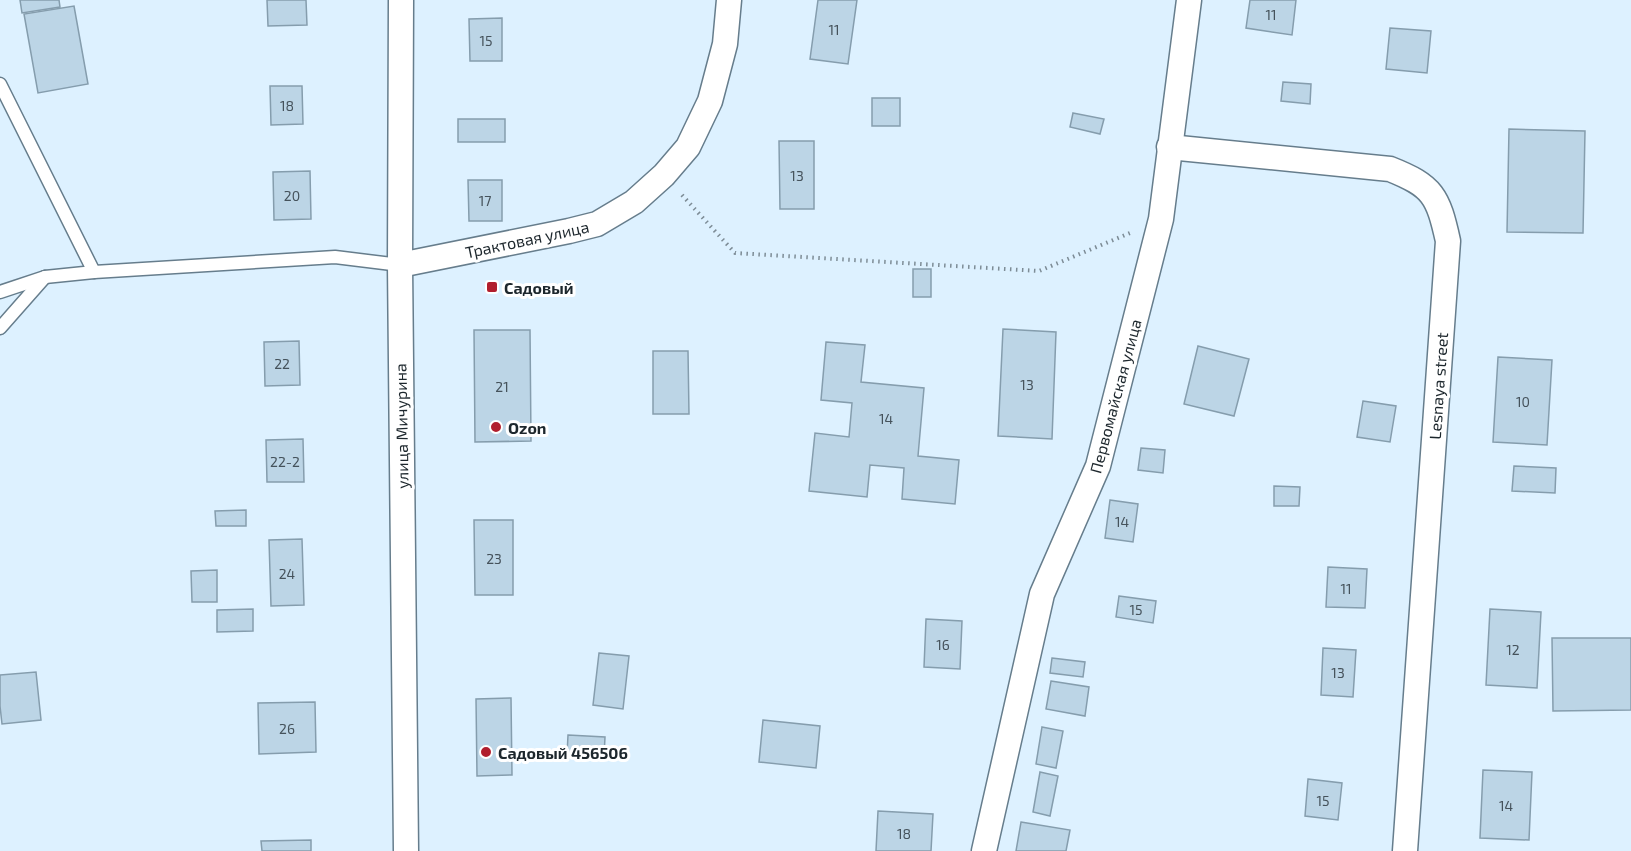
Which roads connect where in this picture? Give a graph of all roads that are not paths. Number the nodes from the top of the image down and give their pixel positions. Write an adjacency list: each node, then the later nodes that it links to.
1 (401, 0): 6 (street, улица Мичурина)
2 (729, 0): 6 (street, Трактовая улица)
3 (1189, 0): 5 (street, Первомайская улица)
4 (0, 84): 7 (lane)
5 (1169, 147): 12 (street, Первомайская улица); 13 (street, Lesnaya street)
6 (400, 265): 7 (lane); 11 (street, улица Мичурина)
7 (94, 272): 8 (lane)
8 (45, 277): 9 (lane); 10 (lane)
9 (0, 292)
10 (0, 328)
11 (406, 851)
12 (984, 851)
13 (1404, 851)

